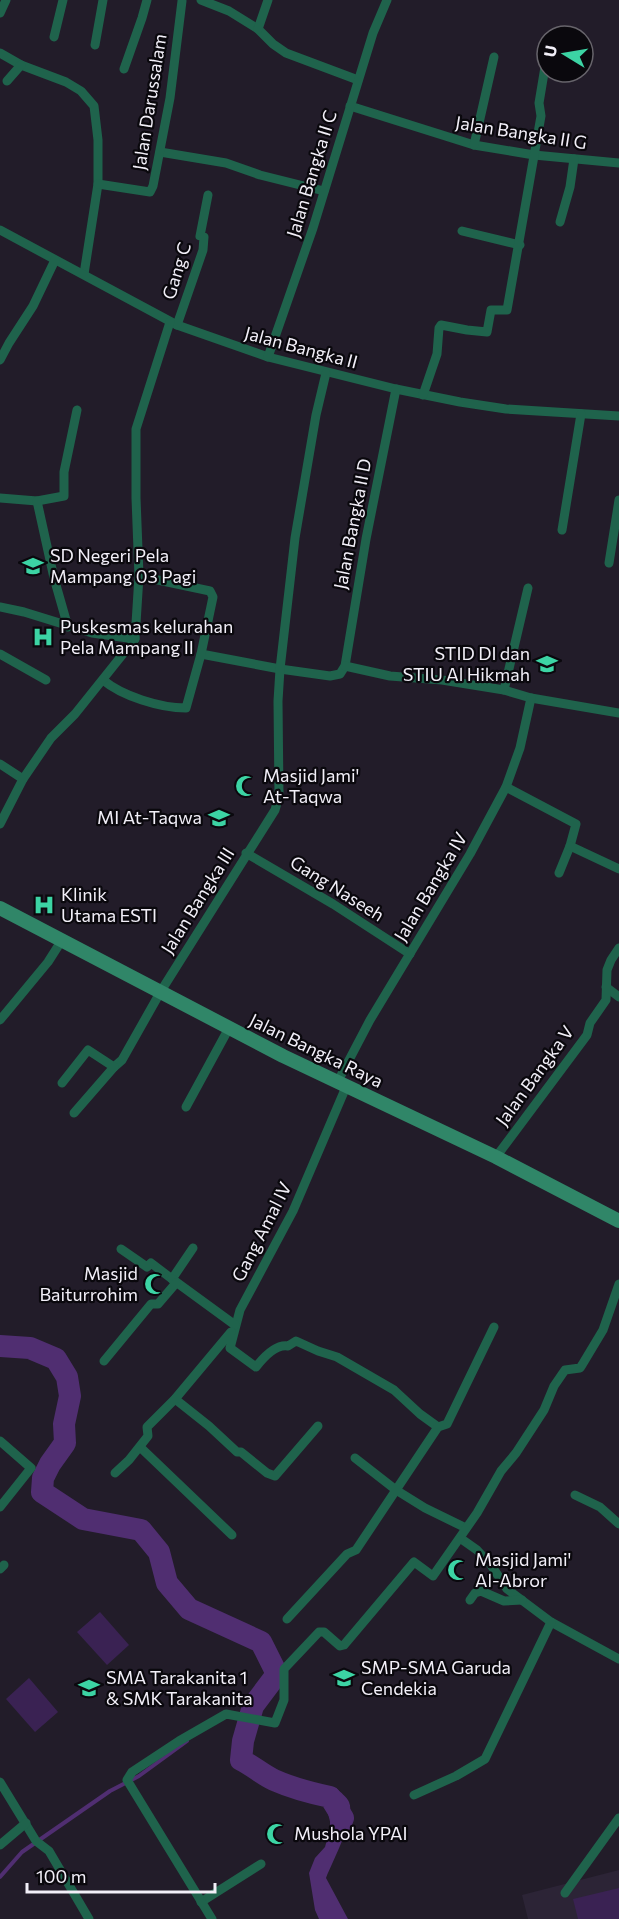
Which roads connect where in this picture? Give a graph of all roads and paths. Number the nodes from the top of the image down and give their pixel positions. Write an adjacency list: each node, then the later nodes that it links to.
1 (6, 0): 10 (street)
2 (63, 0): 12 (street)
3 (103, 0): 13 (street)
4 (147, 0): 17 (street)
5 (181, 0): 6 (street); 23 (street, Jalan Darussalam)
6 (188, 0)
7 (201, 0): 11 (street)
8 (268, 0): 11 (street)
9 (387, 0): 18 (street, Jalan Bangka II C)
10 (0, 13)
11 (258, 29): 18 (street)
12 (54, 37)
13 (95, 45)
14 (0, 53): 16 (street)
15 (494, 57): 22 (street)
16 (21, 65): 19 (street); 27 (street)
17 (124, 69)
18 (358, 80): 21 (street, Jalan Bangka II C)
19 (8, 81)
20 (542, 84): 24 (street)
21 (350, 106): 22 (street, Jalan Bangka II G); 28 (street, Jalan Bangka II C)
22 (474, 146): 24 (street, Jalan Bangka II G)
23 (160, 152): 27 (street, Jalan Darussalam); 28 (street)
24 (534, 155): 25 (street, Jalan Bangka II G); 33 (street)
25 (574, 159): 26 (street, Jalan Bangka II G); 30 (street)
26 (619, 164)
27 (98, 184): 35 (street)
28 (324, 191): 37 (street, Jalan Bangka II C)
29 (208, 195): 36 (street, Gang C)
30 (560, 222)
31 (0, 230): 34 (street, Jalan Bangka II)
32 (462, 231): 33 (street)
33 (520, 245): 41 (street)
34 (55, 261): 35 (street, Jalan Bangka II); 38 (street)
35 (84, 274): 36 (street, Jalan Bangka II)
36 (173, 323): 37 (street, Jalan Bangka II); 50 (street, Gang C)
37 (268, 357): 39 (street, Jalan Bangka II)
38 (0, 360)
39 (326, 373): 40 (street, Jalan Bangka II); 58 (street, Jalan Bangka III)
40 (396, 389): 41 (street, Jalan Bangka II); 57 (street, Jalan Bangka II D)
41 (423, 395): 43 (street, Jalan Bangka II)
42 (77, 410): 47 (street)
43 (581, 414): 44 (street, Jalan Bangka II); 48 (street)
44 (619, 417)
45 (0, 498): 47 (street)
46 (619, 500): 49 (street)
47 (37, 501): 53 (street)
48 (562, 530)
49 (609, 562)
50 (139, 576): 54 (street, Gang C); 56 (street)
51 (528, 588): 61 (street)
52 (1, 611): 53 (street)
53 (68, 627): 54 (street)
54 (135, 639): 60 (street)
55 (0, 654): 59 (street)
56 (201, 654): 58 (street); 60 (street)
57 (345, 666): 58 (street); 61 (street)
58 (280, 669): 69 (street, Jalan Bangka III)
59 (46, 680)
60 (103, 680): 65 (street)
61 (504, 690): 62 (street)
62 (531, 698): 63 (street); 66 (street, Jalan Bangka IV)
63 (619, 713)
64 (0, 764): 65 (street)
65 (23, 779): 67 (street)
66 (506, 787): 68 (street); 75 (street, Jalan Bangka IV)
67 (0, 824)
68 (570, 846): 70 (street); 71 (street)
69 (246, 853): 75 (street, Gang Naseeh); 77 (street, Jalan Bangka III)
70 (619, 869)
71 (559, 873)
72 (0, 908): 73 (street, Jalan Bangka Raya)
73 (62, 940): 77 (street, Jalan Bangka Raya); 79 (street)
74 (619, 948): 76 (street, Jalan Bangka V)
75 (410, 954): 83 (street, Jalan Bangka IV)
76 (606, 987): 78 (street); 86 (street, Jalan Bangka V)
77 (161, 992): 80 (street, Jalan Bangka Raya); 81 (street, Jalan Bangka III)
78 (619, 997)
79 (0, 1020)
80 (229, 1028): 83 (street, Jalan Bangka Raya); 84 (street)
81 (114, 1067): 82 (street); 85 (street, Jalan Bangka III)
82 (62, 1083)
83 (341, 1085): 86 (street, Jalan Bangka Raya); 92 (street, Gang Amal IV)
84 (186, 1107)
85 (74, 1113)
86 (496, 1157): 87 (street, Jalan Bangka Raya)
87 (619, 1221)
88 (193, 1248): 90 (street)
89 (121, 1249): 90 (street)
90 (174, 1281): 92 (street); 94 (street)
91 (619, 1284): 106 (street)
92 (235, 1325): 95 (street); 97 (street)
93 (494, 1327): 97 (street)
94 (104, 1361)
95 (175, 1399): 96 (street); 99 (street)
96 (318, 1426)
97 (438, 1427): 102 (street)
98 (0, 1441): 104 (street)
99 (140, 1447): 101 (street); 107 (street)
100 (355, 1458): 102 (street)
101 (115, 1473)
102 (396, 1490): 106 (street); 111 (street)
103 (575, 1495): 105 (street)
104 (0, 1507)
105 (619, 1524)
106 (466, 1528): 108 (street)
107 (232, 1535)
108 (460, 1539): 110 (street); 121 (street)
109 (470, 1600): 110 (street)
110 (522, 1600): 112 (street)
111 (287, 1619)
112 (551, 1622): 113 (street); 115 (street)
113 (619, 1659)
114 (0, 1783): 117 (street)
115 (414, 1795)
116 (619, 1818): 120 (street)
117 (26, 1823): 118 (street); 122 (street)
118 (0, 1845)
119 (261, 1864): 121 (street)
120 (565, 1893)
121 (201, 1902): 123 (street)
122 (89, 1919)
123 (212, 1919)

